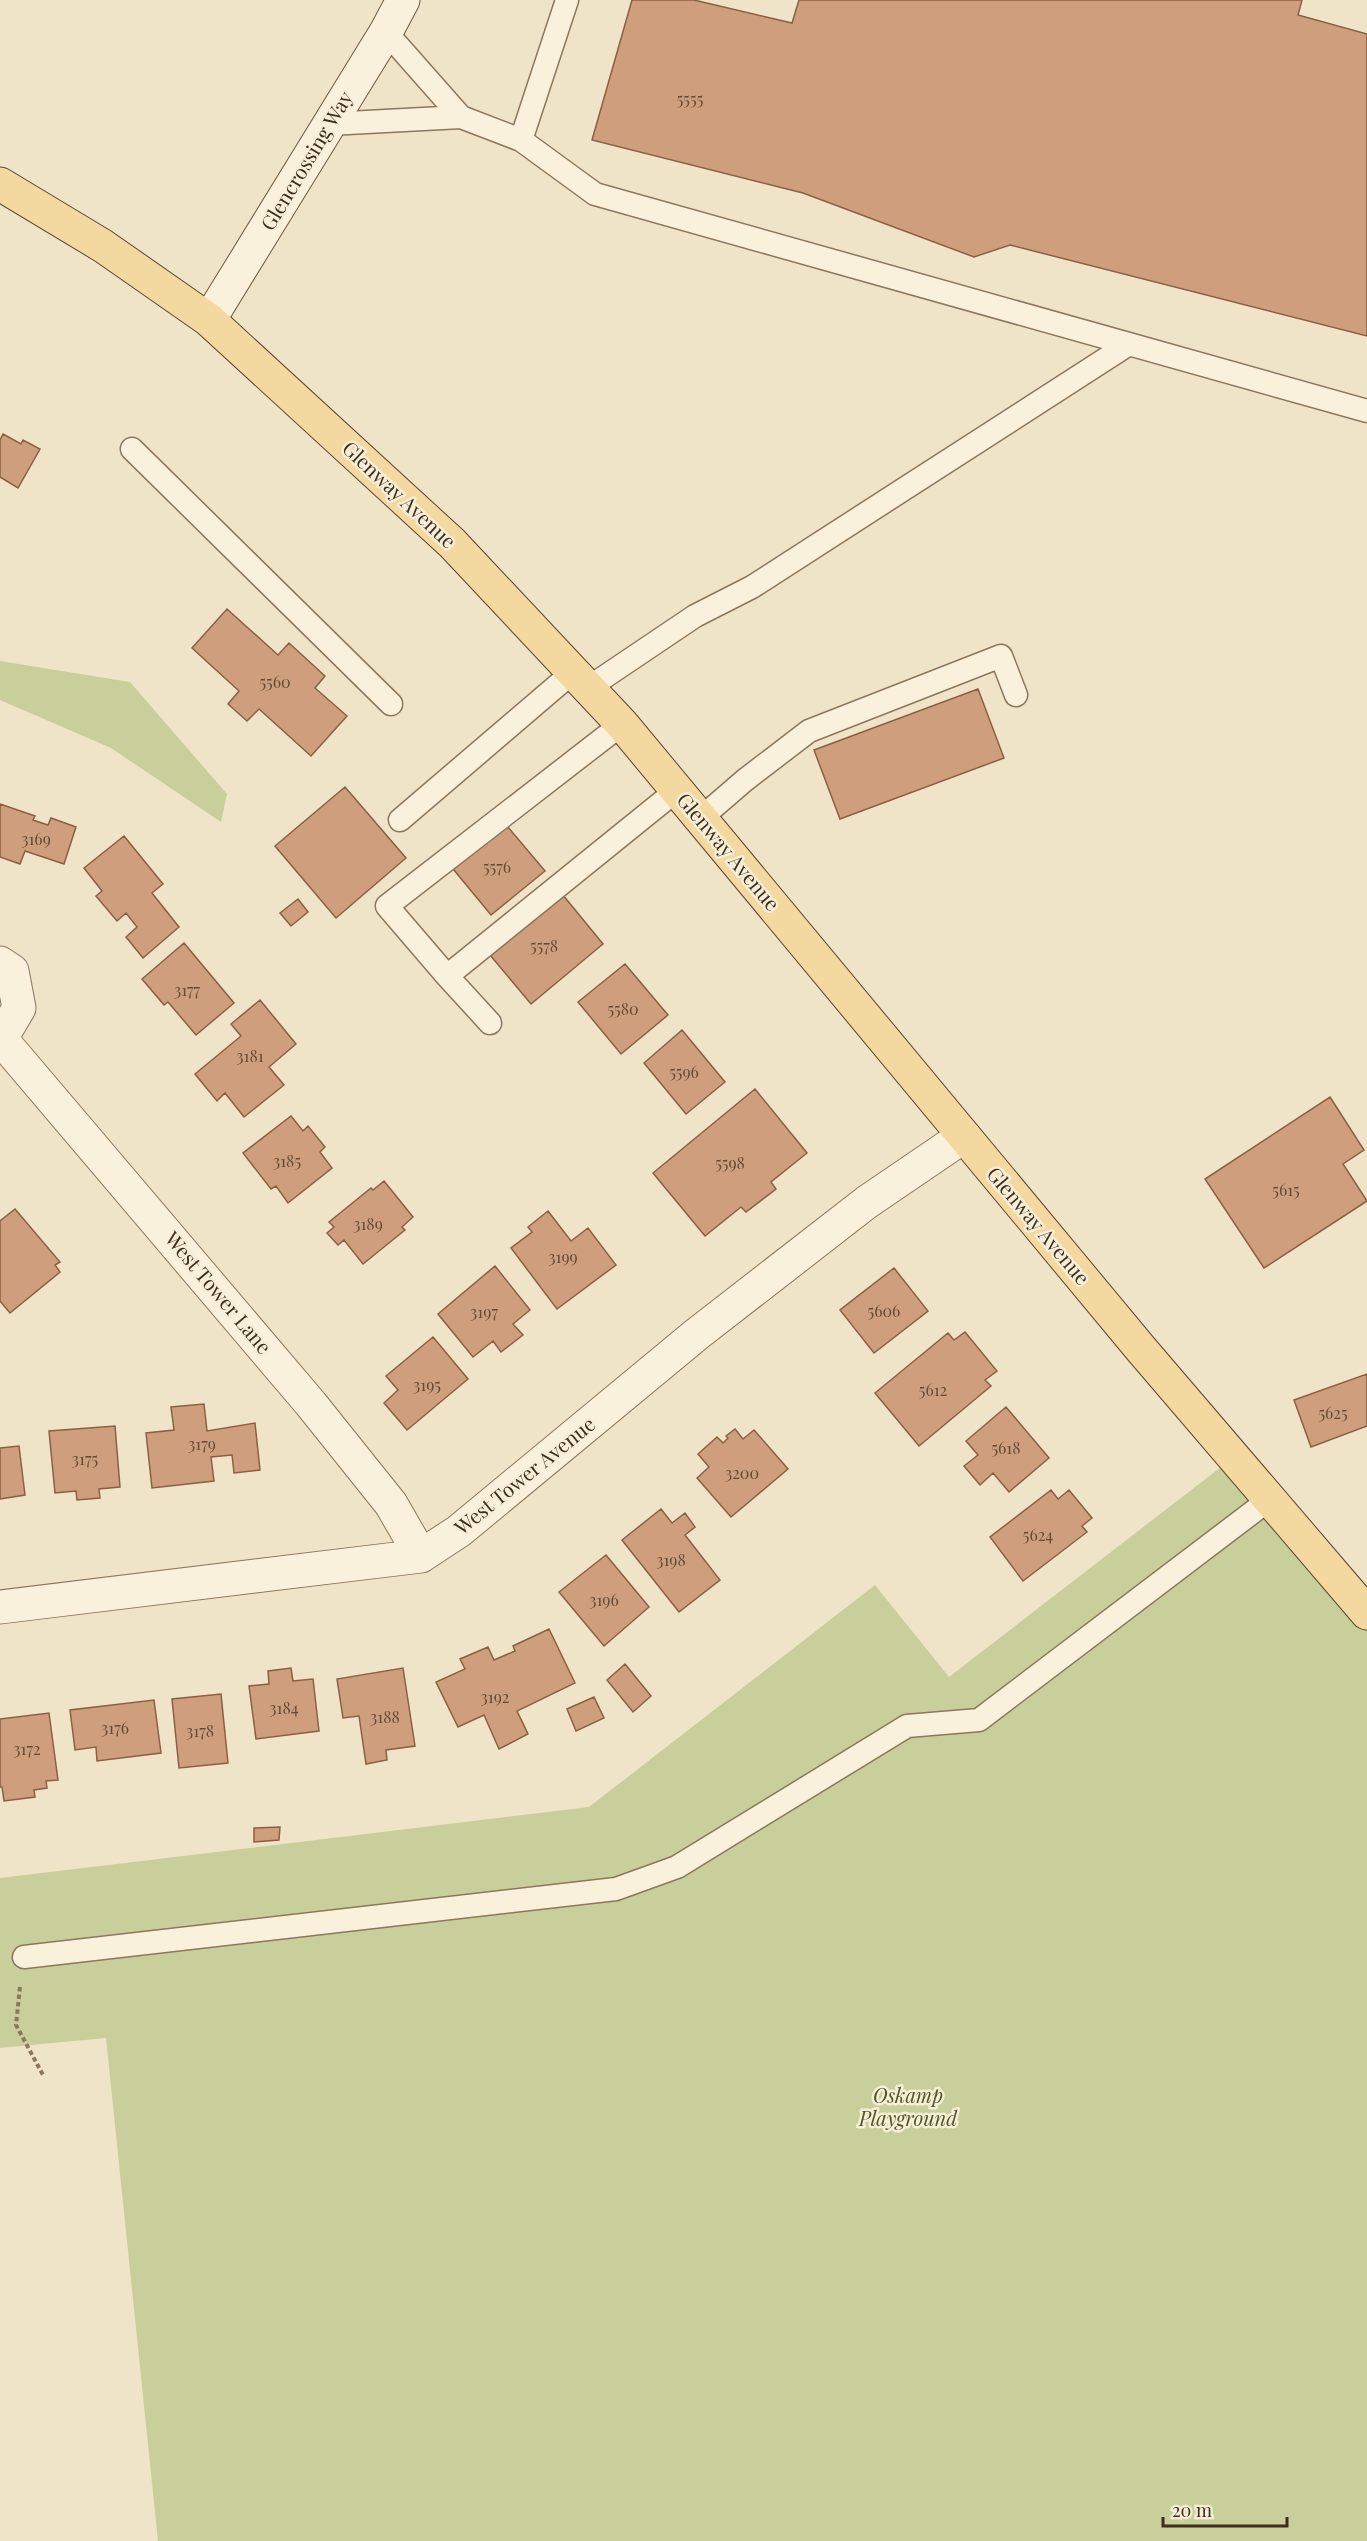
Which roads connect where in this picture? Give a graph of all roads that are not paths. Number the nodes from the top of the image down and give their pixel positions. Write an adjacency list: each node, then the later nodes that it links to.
1 (403, 0): 3 (street, Glencrossing Way)
2 (567, 0): 6 (lane)
3 (386, 32): 4 (lane); 5 (street, Glencrossing Way)
4 (460, 117): 5 (lane); 6 (lane)
5 (329, 124): 8 (street, Glencrossing Way)
6 (521, 140): 9 (lane)
7 (0, 184): 8 (main road, Glenway Avenue)
8 (209, 320): 12 (main road, Glenway Avenue)
9 (1129, 344): 10 (lane); 12 (lane)
10 (1367, 411)
11 (132, 449): 14 (lane)
12 (581, 680): 15 (main road, Glenway Avenue); 18 (lane)
13 (1016, 695): 17 (lane)
14 (392, 704)
15 (622, 723): 16 (main road, Glenway Avenue); 20 (lane)
16 (677, 790): 17 (main road, Glenway Avenue); 20 (lane)
17 (701, 818): 23 (main road, Glenway Avenue)
18 (400, 819)
19 (0, 963): 22 (street, West Tower Lane)
20 (447, 976): 21 (lane)
21 (490, 1023)
22 (1, 1040): 25 (street, West Tower Lane)
23 (964, 1136): 24 (main road, Glenway Avenue); 25 (street, West Tower Avenue)
24 (1270, 1499): 27 (main road, Glenway Avenue); 28 (lane)
25 (422, 1556): 26 (street, West Tower Avenue)
26 (0, 1607)
27 (1367, 1612)
28 (24, 1957)

